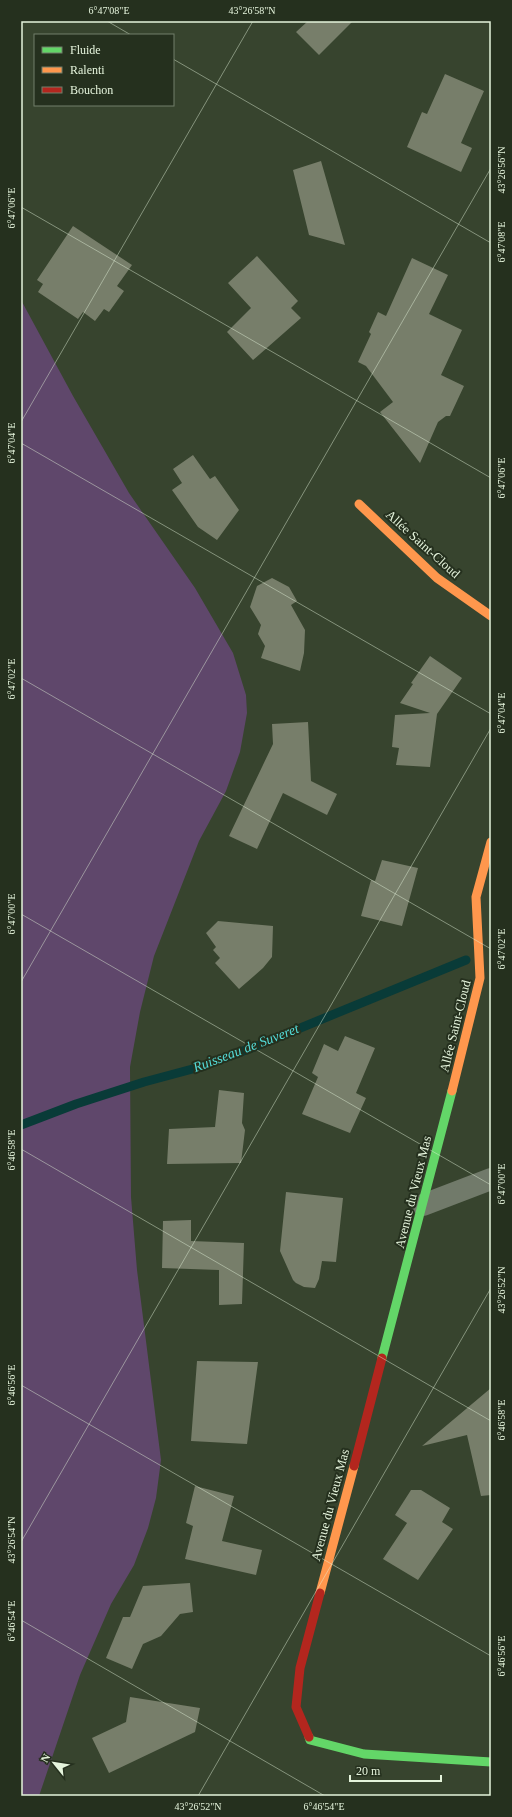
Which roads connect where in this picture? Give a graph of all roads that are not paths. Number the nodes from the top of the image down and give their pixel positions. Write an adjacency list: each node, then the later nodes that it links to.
1 (359, 504): 2 (street, Allée Saint-Cloud)
2 (491, 616)
3 (491, 842): 4 (street, Allée Saint-Cloud)
4 (450, 1098): 6 (street, Avenue du Vieux Mas)
5 (491, 1179): 6 (street)
6 (424, 1205): 7 (street, Avenue du Vieux Mas)
7 (491, 1762)

